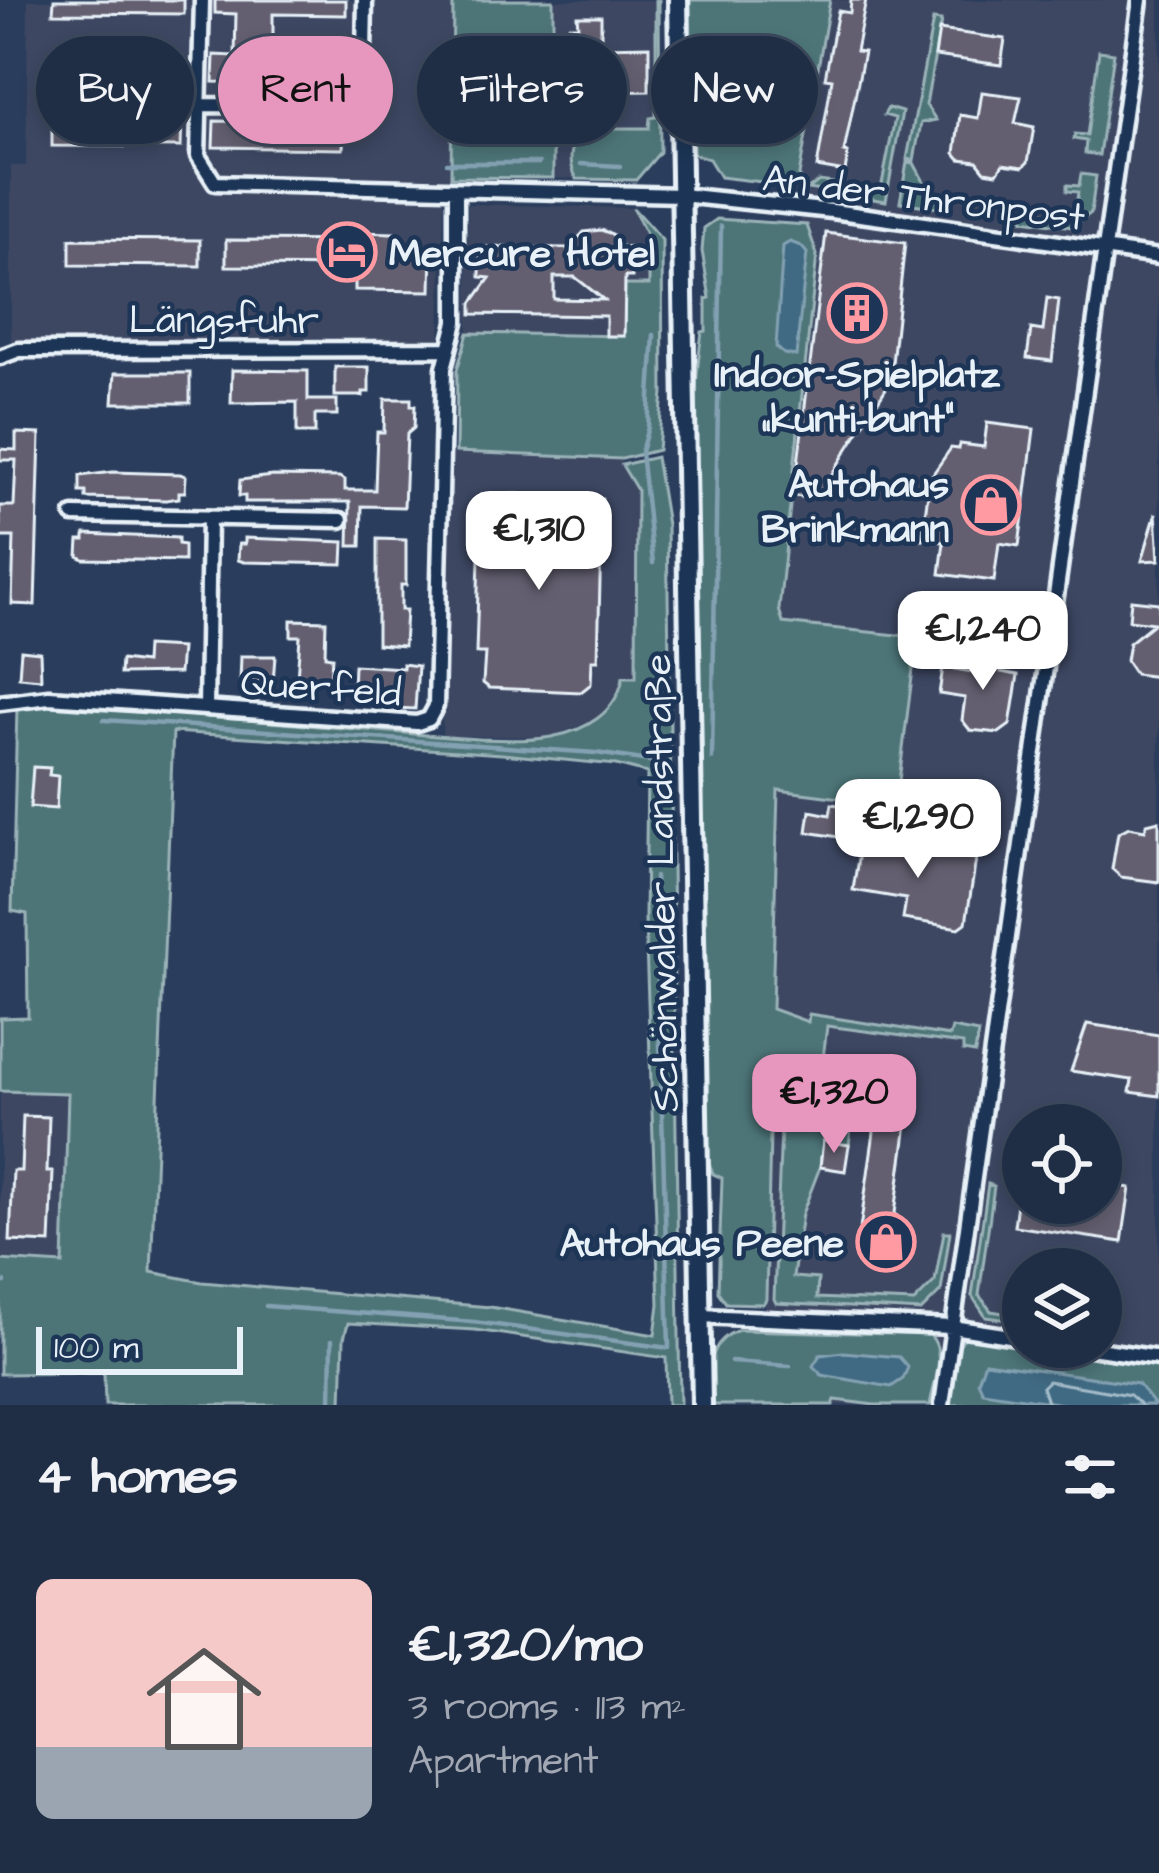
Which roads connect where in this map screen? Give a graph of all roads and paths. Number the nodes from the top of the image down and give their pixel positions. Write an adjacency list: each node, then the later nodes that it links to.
1 (202, 0): 5 (street)
2 (365, 0): 5 (street)
3 (678, 0): 7 (main road, Schönwalder Landstraße)
4 (1140, 0): 8 (street)
5 (200, 106): 6 (street, An der Thronpost)
6 (456, 190): 7 (street, An der Thronpost); 10 (street)
7 (682, 195): 8 (street, An der Thronpost); 17 (main road, Schönwalder Landstraße)
8 (1103, 250): 9 (street, An der Thronpost); 18 (street)
9 (1159, 257)
10 (449, 349): 11 (street, Längsfuhr); 16 (street, Querfeld)
11 (0, 357)
12 (73, 515): 13 (street)
13 (209, 518): 14 (street); 16 (street)
14 (341, 520)
15 (0, 703): 16 (street, Querfeld)
16 (206, 708)
17 (700, 1316): 18 (street); 22 (main road, Schönwalder Landstraße)
18 (952, 1328): 19 (street); 23 (street)
19 (1002, 1335)
20 (1122, 1353): 21 (street)
21 (1159, 1358)
22 (703, 1405)
23 (942, 1405)

